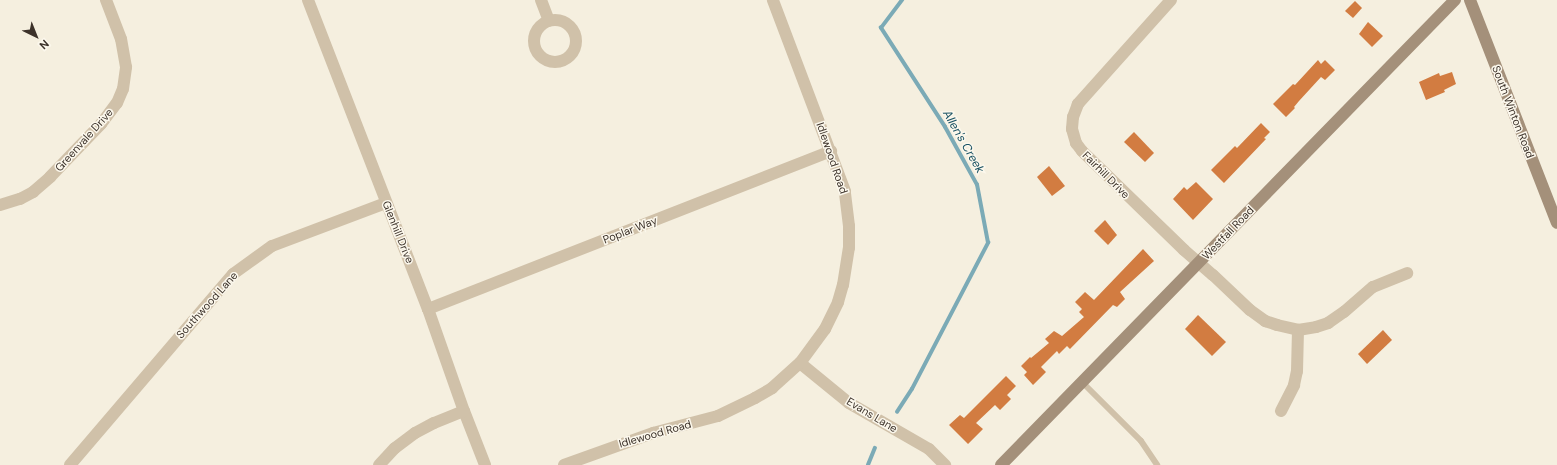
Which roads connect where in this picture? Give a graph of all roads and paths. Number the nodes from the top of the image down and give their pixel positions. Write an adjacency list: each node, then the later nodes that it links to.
1 (106, 0): 11 (street, Greenvale Drive)
2 (308, 0): 10 (street, Glenhill Drive)
3 (541, 0): 8 (street)
4 (773, 0): 9 (street, Idlewood Road)
5 (1171, 0): 13 (street, Fairhill Drive)
6 (1455, 0): 13 (street, Westfall Road)
7 (1470, 0): 12 (street, South Winton Road)
8 (549, 21)
9 (831, 151): 15 (street, Poplar Way); 17 (street, Idlewood Road)
10 (386, 203): 15 (street, Glenhill Drive); 21 (street, Southwood Lane)
11 (0, 205)
12 (1557, 223)
13 (1199, 263): 16 (street, Fairhill Drive); 18 (street, Westfall Road)
14 (1407, 273): 16 (street)
15 (428, 308): 20 (street, Glenhill Drive)
16 (1298, 330): 19 (street)
17 (800, 363): 24 (street, Idlewood Road); 25 (street, Evans Lane)
18 (1082, 382): 26 (street, Westfall Road); 27 (lane)
19 (1281, 411)
20 (464, 412): 22 (street); 23 (street, Glenhill Drive)
21 (70, 465)
22 (379, 465)
23 (486, 465)
24 (564, 465)
25 (945, 465)
26 (1001, 465)
27 (1157, 465)

